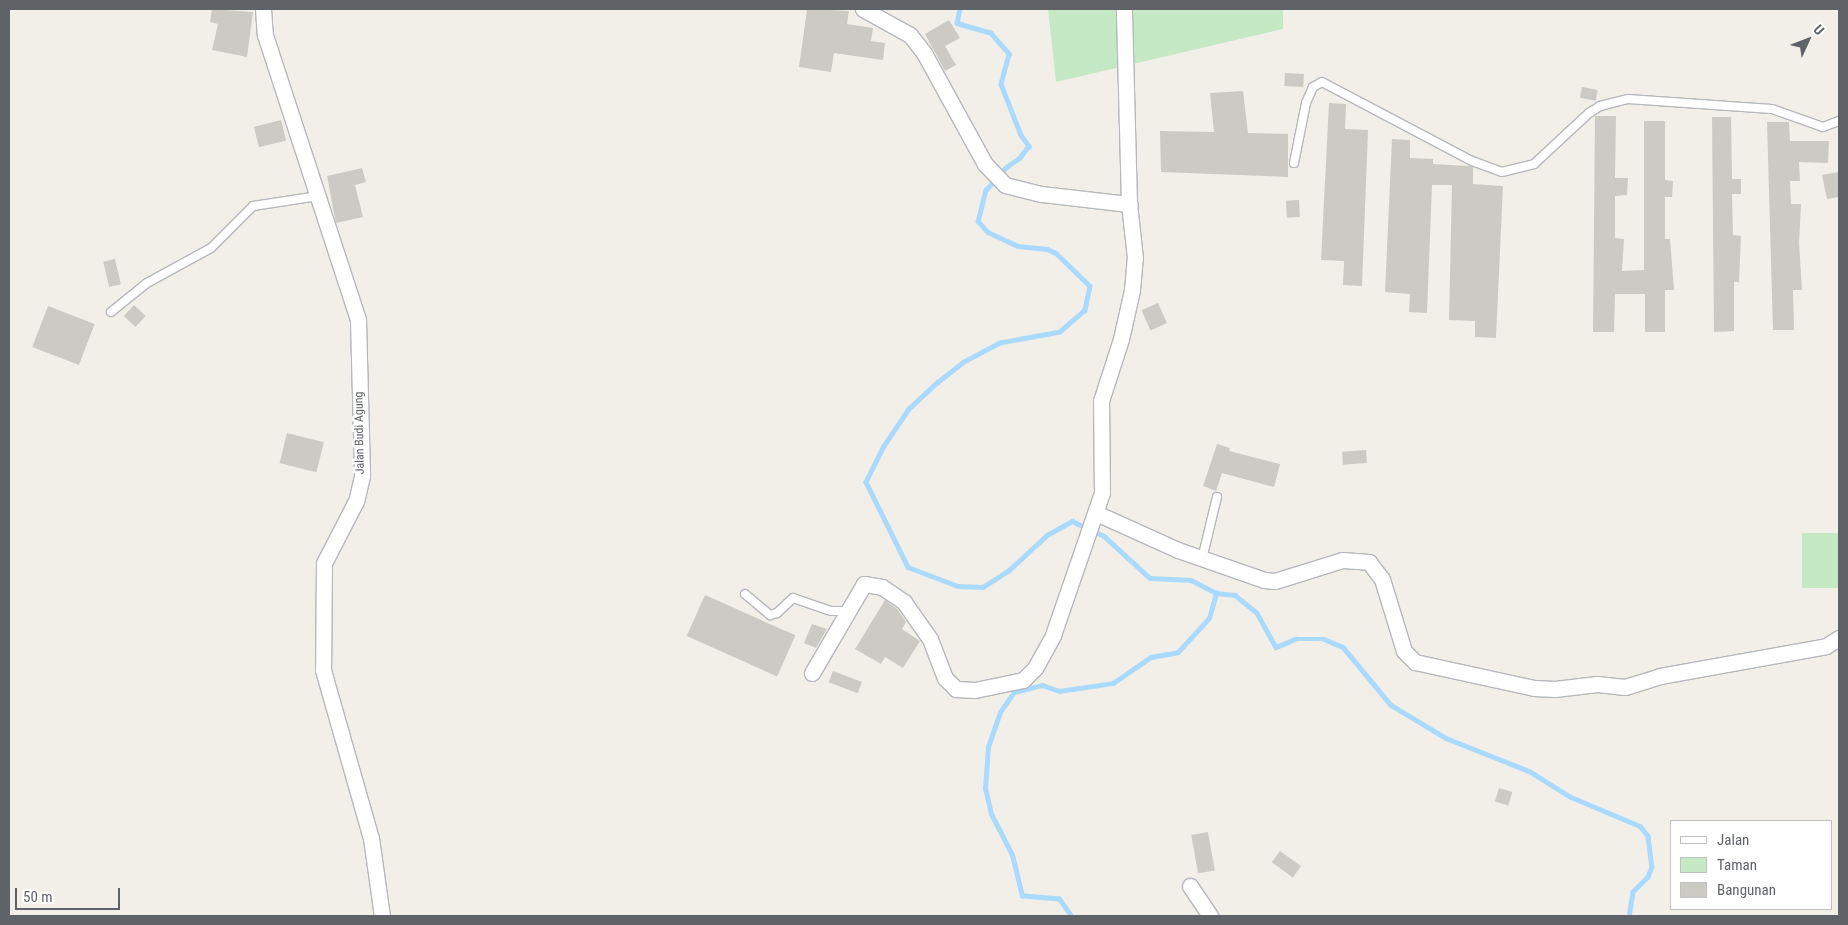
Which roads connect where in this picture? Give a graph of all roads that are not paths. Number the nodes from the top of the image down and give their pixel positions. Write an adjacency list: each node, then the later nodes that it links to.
1 (263, 9): 6 (street, Jalan Budi Agung)
2 (863, 9): 7 (street)
3 (1124, 9): 7 (street)
4 (1839, 121): 5 (lane)
5 (1294, 163)
6 (318, 196): 8 (lane); 17 (street, Jalan Budi Agung)
7 (1129, 204): 10 (street)
8 (111, 312)
9 (1217, 497): 11 (lane)
10 (1094, 517): 11 (street); 13 (street)
11 (1202, 559): 14 (street)
12 (744, 594): 13 (lane)
13 (846, 611): 15 (street)
14 (1839, 638)
15 (812, 674)
16 (1190, 886): 18 (street)
17 (382, 916)
18 (1210, 916)

